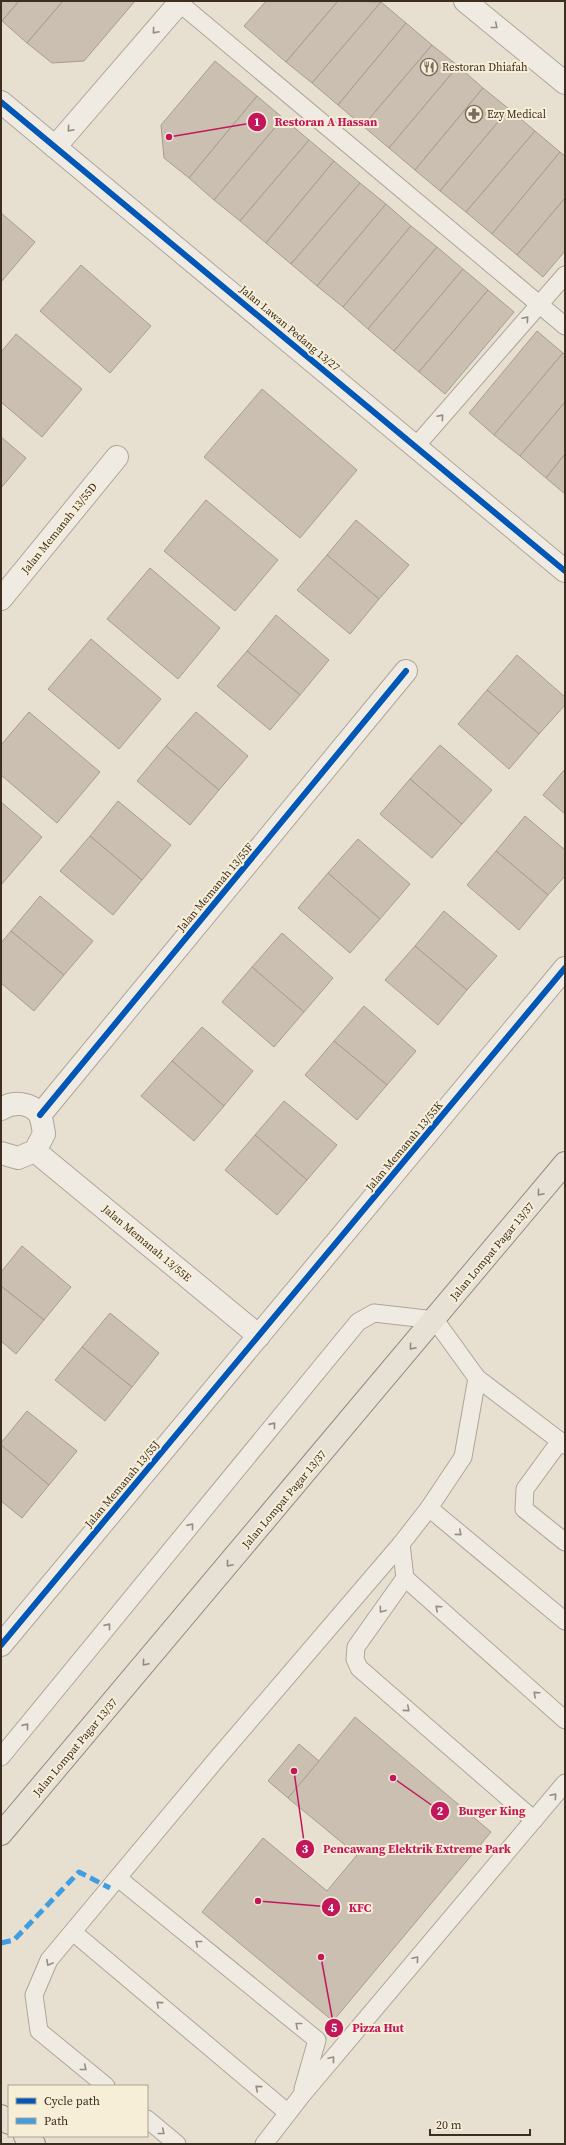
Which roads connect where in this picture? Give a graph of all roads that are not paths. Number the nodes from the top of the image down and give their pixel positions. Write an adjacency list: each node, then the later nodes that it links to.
1 (465, 1): 3 (street, one-way to 3)
2 (179, 2): 5 (street, one-way to 5); 7 (lane)
3 (565, 83)
4 (1, 102): 5 (street, Jalan Lawan Pedang 13/27)
5 (55, 146): 9 (street, Jalan Lawan Pedang 13/27)
6 (565, 275): 7 (lane)
7 (539, 304): 8 (lane); 9 (lane, one-way to 7)
8 (565, 326)
9 (416, 446): 11 (street, Jalan Lawan Pedang 13/27)
10 (117, 456): 12 (street, Jalan Memanah 13/55D)
11 (565, 570)
12 (1, 599)
13 (406, 671): 16 (street, Jalan Memanah 13/55F)
14 (565, 968): 21 (street, Jalan Memanah 13/55K)
15 (1, 1109): 16 (street)
16 (40, 1116): 17 (street)
17 (35, 1151): 18 (street); 21 (street, Jalan Memanah 13/55E)
18 (1, 1153)
19 (565, 1163): 20 (main road, Jalan Lompat Pagar 13/37, one-way to 20)
20 (435, 1320): 22 (lane); 31 (lane, one-way to 20); 34 (main road, Jalan Lompat Pagar 13/37, one-way to 34)
21 (259, 1336): 29 (street, Jalan Memanah 13/55J)
22 (477, 1378): 23 (lane); 24 (lane)
23 (563, 1443): 25 (lane)
24 (429, 1508): 26 (lane); 28 (lane, one-way to 28)
25 (565, 1542)
26 (401, 1544): 27 (lane); 35 (lane)
27 (405, 1578): 30 (lane, one-way to 27); 33 (lane, one-way to 33)
28 (565, 1621)
29 (1, 1645)
30 (565, 1720)
31 (1, 1757)
32 (565, 1783): 33 (lane, one-way to 32)
33 (534, 1820): 38 (lane, one-way to 33)
34 (1, 1834)
35 (118, 1878): 36 (lane); 38 (lane, one-way to 35)
36 (73, 1932): 37 (lane, one-way to 37); 39 (lane, one-way to 36)
37 (105, 2085)
38 (302, 2095): 39 (lane)
39 (288, 2113): 44 (lane)
40 (148, 2120): 43 (lane, one-way to 43)
41 (26, 2137): 42 (main road)
42 (34, 2144)
43 (177, 2144)
44 (264, 2144)

